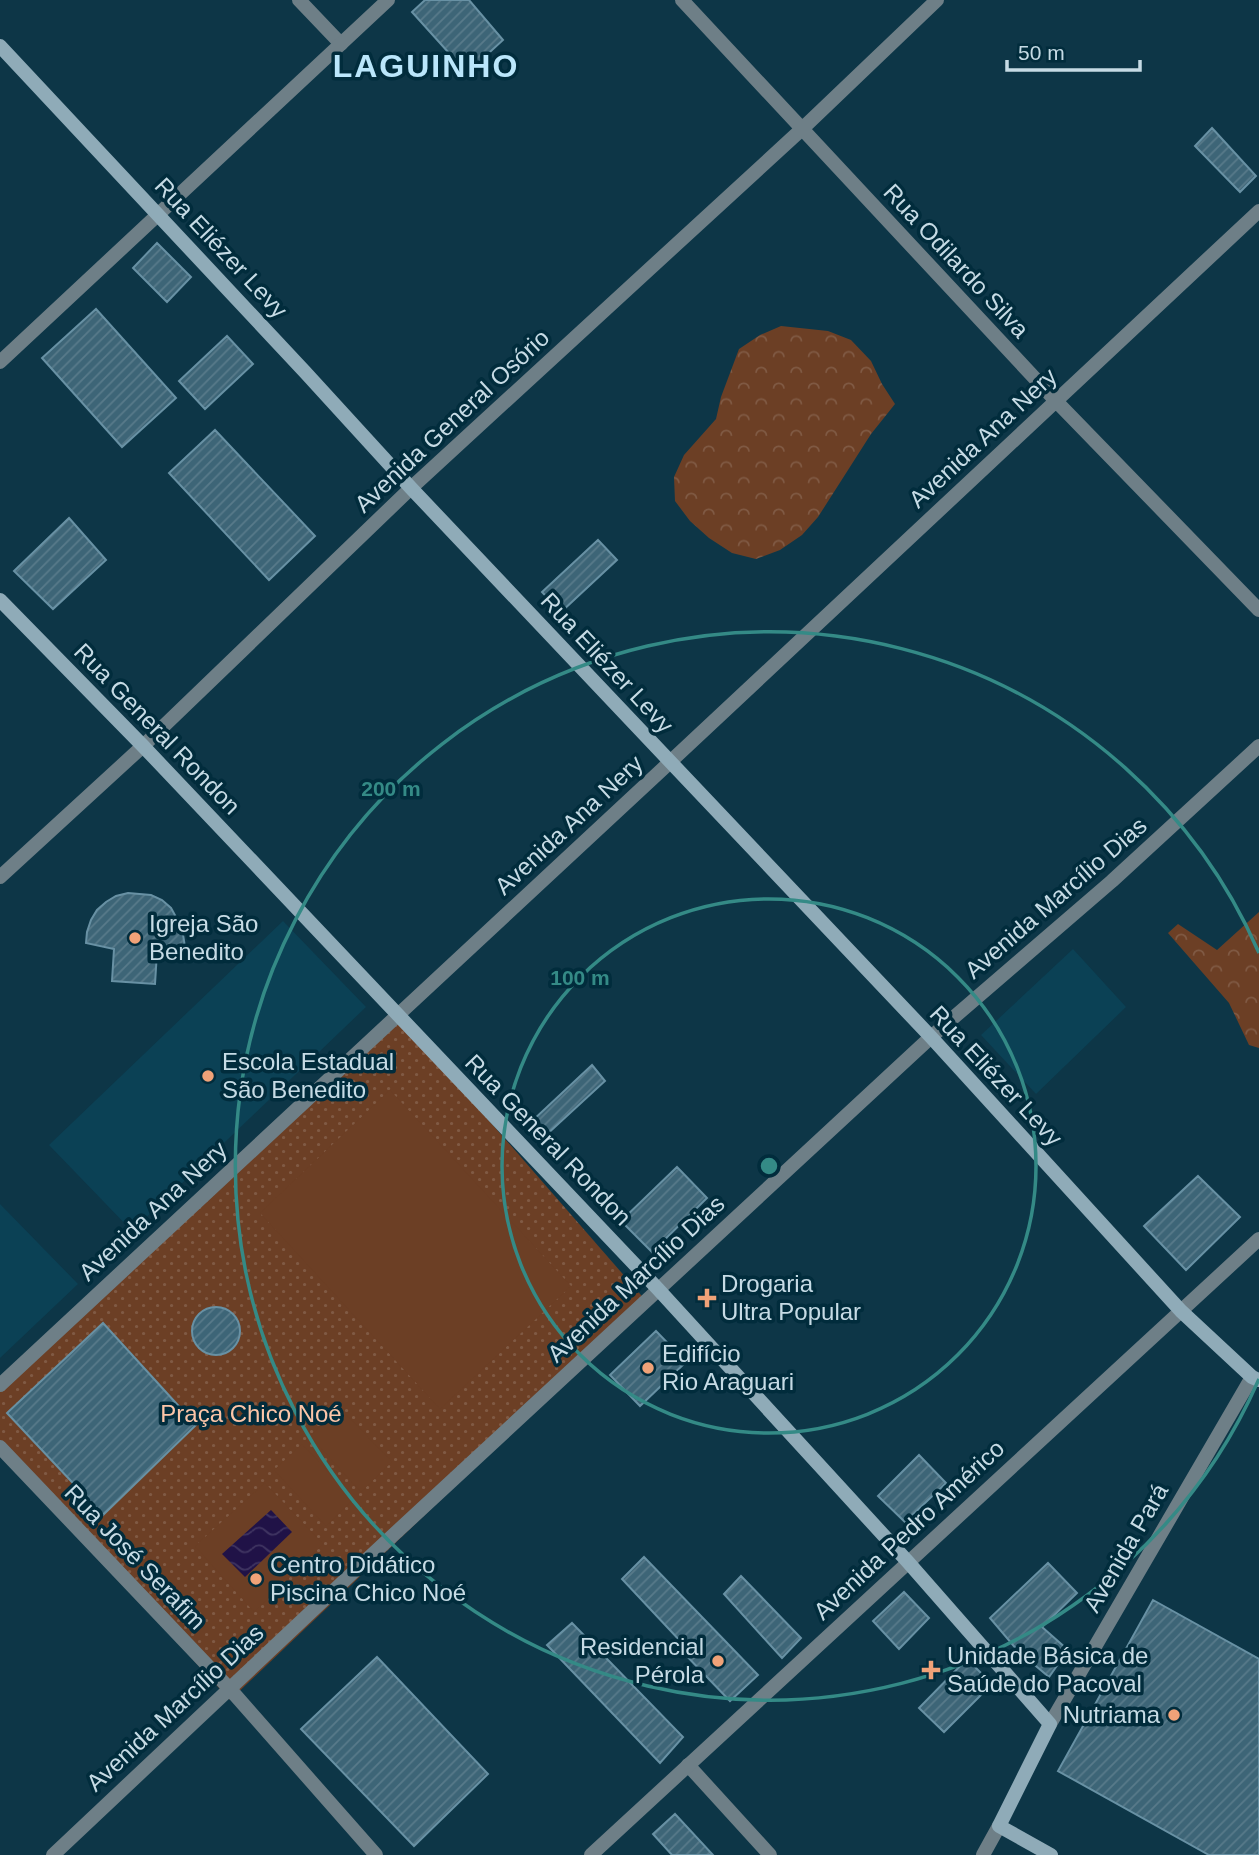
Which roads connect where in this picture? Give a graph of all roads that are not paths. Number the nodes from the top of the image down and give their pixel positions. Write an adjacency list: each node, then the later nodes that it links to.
1 (299, 0): 5 (street)
2 (388, 0): 5 (street)
3 (682, 0): 7 (street, Rua Odilardo Silva)
4 (937, 0): 7 (street, Avenida General Osório)
5 (341, 44): 9 (street)
6 (0, 46): 9 (main road, Rua Eliézer Levy)
7 (802, 129): 11 (street, Rua Odilardo Silva); 12 (street, Avenida General Osório)
8 (1259, 211): 11 (street, Avenida Ana Nery)
9 (158, 215): 10 (street); 12 (main road, Rua Eliézer Levy)
10 (0, 362)
11 (1056, 401): 14 (street, Rua Odilardo Silva); 17 (street, Avenida Ana Nery)
12 (411, 488): 15 (street, Avenida General Osório); 17 (main road, Rua Eliézer Levy)
13 (0, 600): 15 (main road, Rua General Rondon)
14 (1259, 610)
15 (143, 746): 18 (street, Avenida General Osório); 19 (main road, Rua General Rondon)
16 (1259, 746): 20 (street, Avenida Marcílio Dias)
17 (669, 763): 19 (street, Avenida Ana Nery); 20 (main road, Rua Eliézer Levy)
18 (0, 877)
19 (397, 1014): 22 (main road, Rua General Rondon); 25 (street, Avenida Ana Nery)
20 (931, 1037): 22 (street, Avenida Marcílio Dias); 23 (main road, Rua Eliézer Levy)
21 (1259, 1239): 23 (street, Avenida Pedro Américo)
22 (658, 1289): 27 (main road, Rua General Rondon); 28 (street, Avenida Marcílio Dias)
23 (1181, 1311): 24 (main road, Rua Eliézer Levy); 27 (street, Avenida Pedro Américo)
24 (1255, 1378): 29 (street, Avenida Pará)
25 (0, 1385)
26 (0, 1447): 28 (street, Rua José Serafim)
27 (908, 1562): 29 (main road, Rua General Rondon); 30 (street, Avenida Pedro Américo)
28 (229, 1688): 32 (street, Avenida Marcílio Dias); 33 (street, Rua José Serafim)
29 (1051, 1724): 31 (main road, Avenida Pará)
30 (688, 1765): 34 (street, Avenida Pedro Américo); 35 (street)
31 (999, 1826): 36 (street, Avenida Pará); 37 (main road)
32 (53, 1855)
33 (376, 1855)
34 (591, 1855)
35 (770, 1855)
36 (983, 1855)
37 (1051, 1855)

